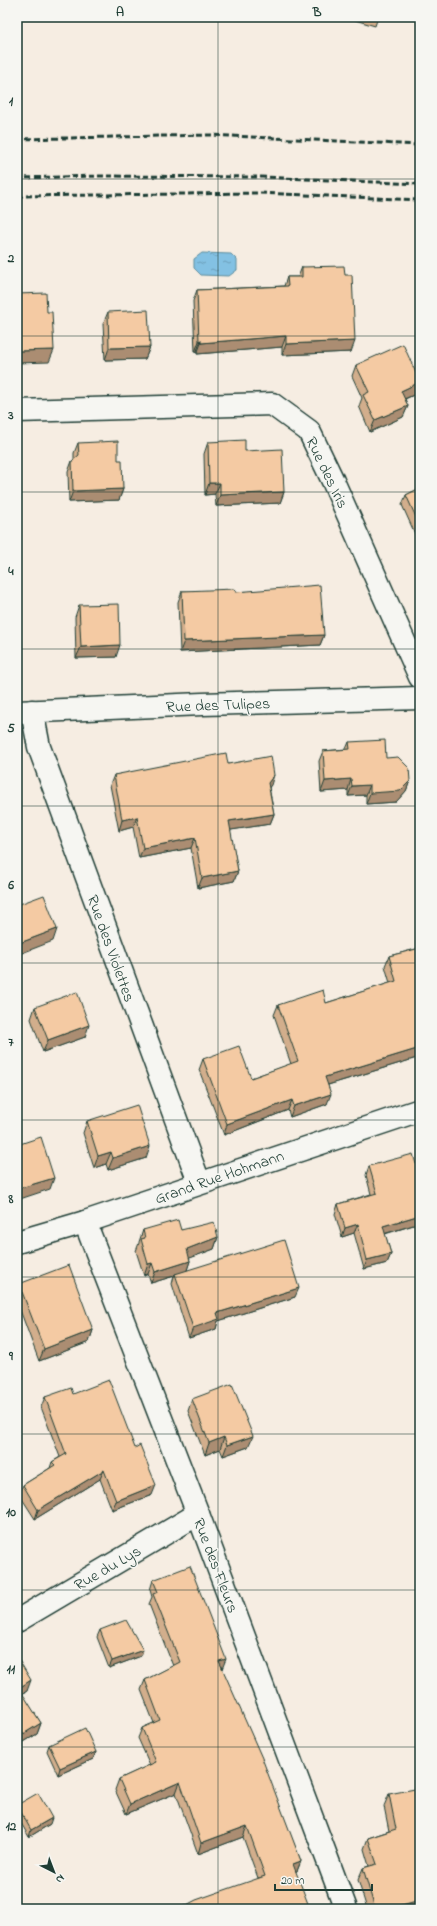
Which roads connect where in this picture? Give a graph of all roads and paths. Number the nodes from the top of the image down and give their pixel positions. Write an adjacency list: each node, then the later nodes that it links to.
1 (17, 411): 2 (street, Rue des Iris)
2 (420, 677)
3 (420, 698): 4 (street, Rue des Tulipes)
4 (25, 712): 6 (street, Rue des Violettes)
5 (420, 1110): 6 (street, Grand Rue Hohmann)
6 (200, 1182): 7 (street, Grand Rue Hohmann)
7 (85, 1222): 8 (street, Grand Rue Hohmann); 9 (street, Rue des Fleurs)
8 (17, 1242)
9 (198, 1514): 10 (street, Rue du Lys); 11 (street, Rue des Fleurs)
10 (17, 1621)
11 (346, 1909)

